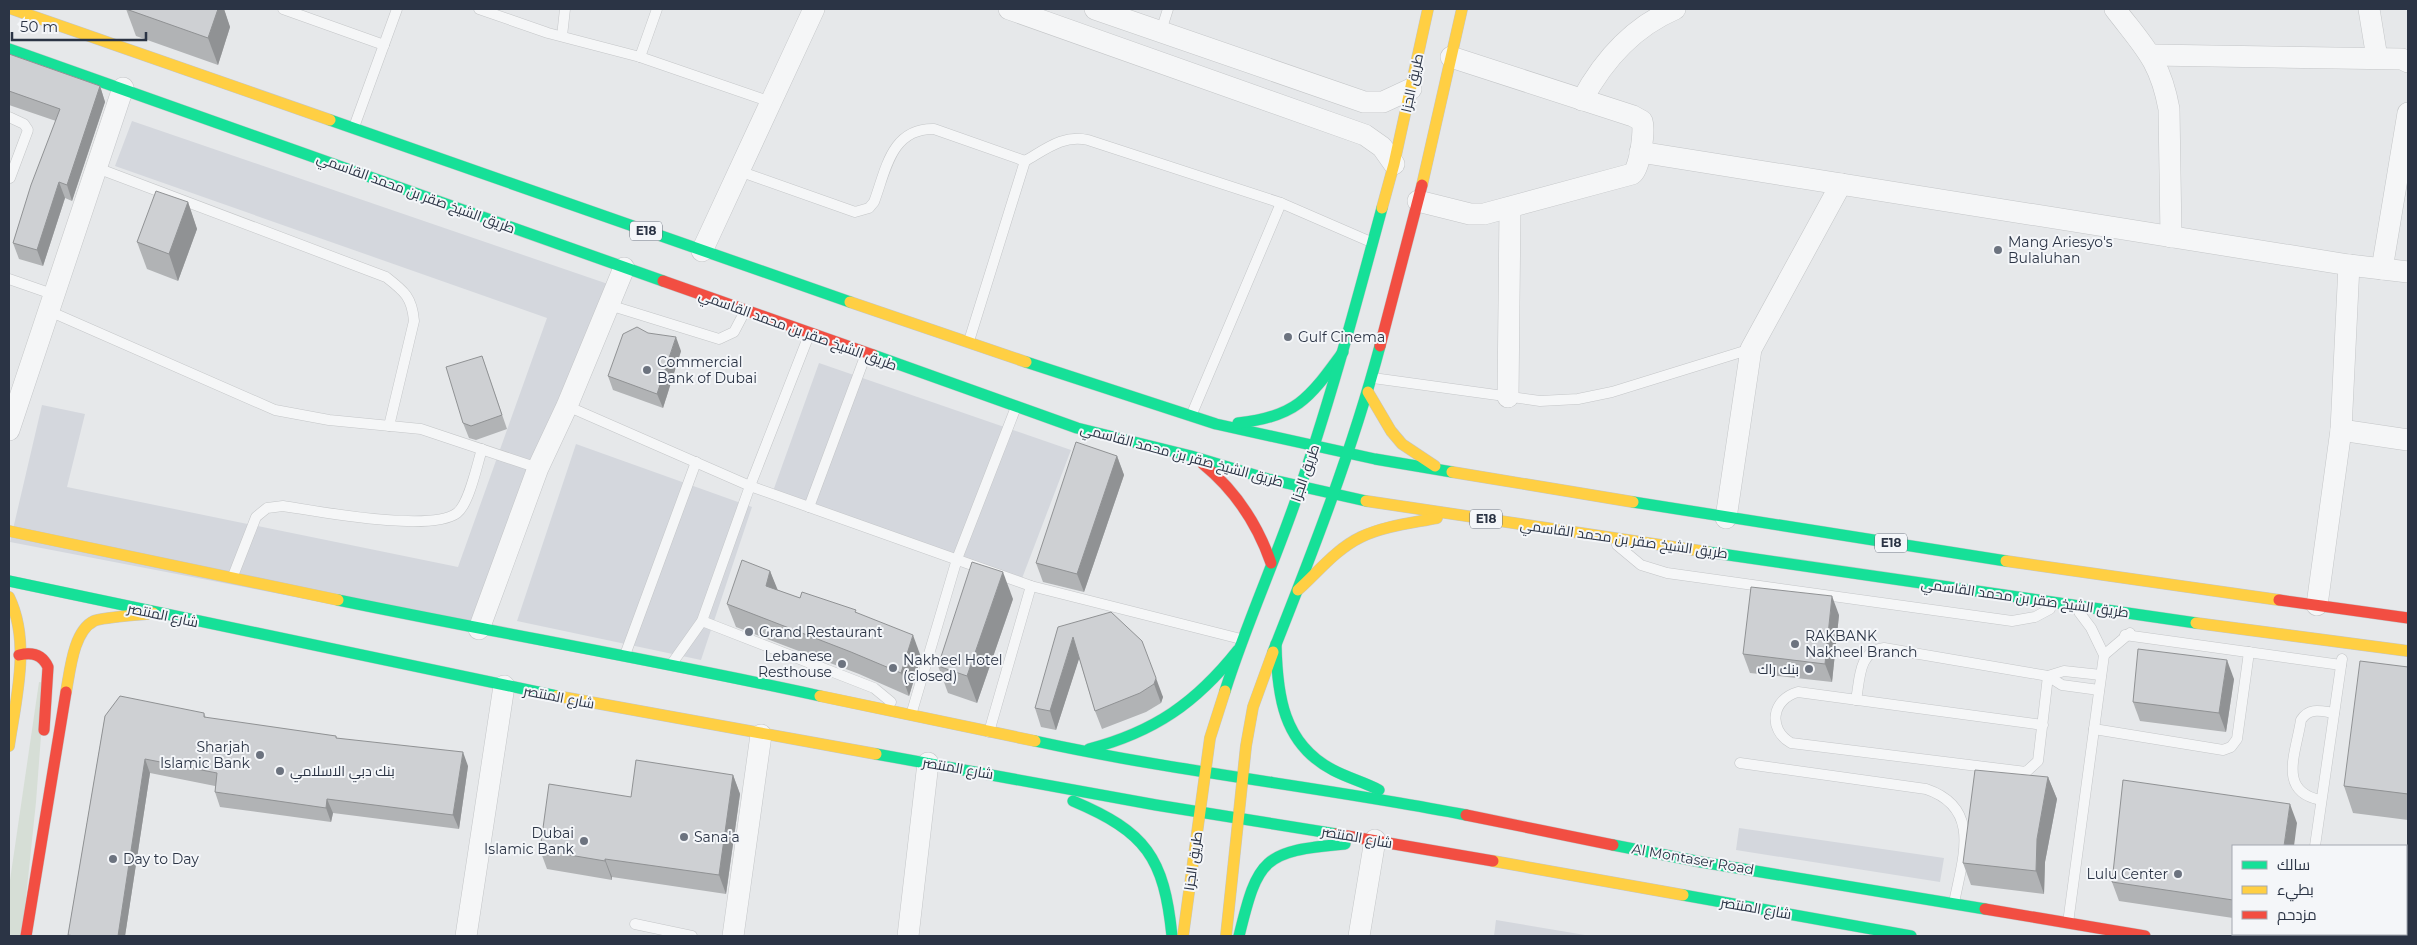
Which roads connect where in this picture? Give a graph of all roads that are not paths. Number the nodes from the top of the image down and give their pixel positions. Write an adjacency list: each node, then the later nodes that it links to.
1 (12, 9): 35 (main road, E18)
2 (283, 9): 20 (lane)
3 (397, 9): 20 (lane)
4 (479, 9): 19 (lane)
5 (565, 9): 19 (lane)
6 (657, 9): 23 (lane)
7 (814, 9): 31 (street)
8 (1009, 9): 33 (street)
9 (1095, 9): 17 (street)
10 (1168, 9): 17 (lane)
11 (1428, 9): 29 (main road, طريق الجزا)
12 (1462, 9): 24 (main road)
13 (1649, 9): 18 (street)
14 (1675, 9): 18 (street)
15 (2115, 9): 22 (street)
16 (2369, 9): 25 (street)
17 (1161, 31): 27 (street)
18 (1635, 33): 30 (street)
19 (562, 36): 23 (lane)
20 (384, 45): 35 (lane)
21 (9, 49): 28 (main road, طريق الشيخ صقر بن محمد القاسمي / E18)
22 (2152, 55): 25 (street); 46 (street)
23 (640, 57): 31 (lane)
24 (1451, 57): 30 (street); 43 (main road)
25 (2378, 58): 26 (street)
26 (2408, 62)
27 (1315, 86): 29 (street); 33 (street)
28 (123, 88): 39 (street); 50 (main road, طريق الشيخ صقر بن محمد القاسمي / E18)
29 (1411, 89): 38 (main road, طريق الجزا)
30 (1582, 100): 36 (street)
31 (771, 102): 40 (street)
32 (2408, 113): 51 (street)
33 (1309, 114): 38 (street)
34 (9, 117): 41 (lane)
35 (354, 127): 48 (main road, E18)
36 (1640, 152): 42 (street); 45 (street)
37 (1025, 161): 40 (lane); 44 (lane); 58 (lane)
38 (1394, 164): 47 (main road, طريق الجزا)
39 (97, 168): 54 (street); 69 (lane)
40 (739, 171): 48 (street)
41 (10, 178)
42 (1841, 184): 46 (street); 59 (street)
43 (1418, 201): 45 (street); 62 (main road)
44 (1281, 203): 47 (lane); 67 (lane)
45 (1510, 208): 64 (street)
46 (2171, 237): 49 (street)
47 (1374, 243): 60 (main road, طريق الجزا)
48 (702, 250): 58 (main road, E18)
49 (2349, 265): 51 (street); 71 (street)
50 (624, 268): 55 (street); 56 (main road, طريق الشيخ صقر بن محمد القاسمي / E18)
51 (2382, 269): 52 (street)
52 (2408, 272)
53 (9, 279): 54 (lane)
54 (52, 303): 69 (lane); 70 (street)
55 (609, 305): 56 (lane); 65 (street)
56 (745, 311): 57 (main road, طريق الشيخ صقر بن محمد القاسمي / E18)
57 (810, 334): 61 (main road, طريق الشيخ صقر بن محمد القاسمي / E18); 80 (lane)
58 (969, 342): 67 (main road, E18)
59 (1752, 349): 64 (lane); 85 (street)
60 (1343, 352): 68 (main road); 73 (main road, طريق الجزا)
61 (866, 354): 66 (main road, طريق الشيخ صقر بن محمد القاسمي / E18); 83 (lane)
62 (1372, 378): 63 (main road); 64 (lane)
63 (1368, 392): 75 (main road); 79 (main road)
64 (1508, 397)
65 (568, 406): 77 (lane); 78 (street)
66 (1016, 406): 76 (main road, طريق الشيخ صقر بن محمد القاسمي / E18); 88 (lane)
67 (1190, 417): 68 (main road, E18)
68 (1216, 424): 73 (main road, E18)
69 (389, 426): 74 (lane)
70 (9, 430)
71 (2341, 430): 72 (street); 96 (street)
72 (2408, 440)
73 (1314, 446): 75 (main road, E18); 81 (main road, طريق الجزا)
74 (482, 449): 78 (lane); 90 (lane)
75 (1347, 453): 79 (main road, E18); 82 (main road)
76 (1191, 456): 81 (main road, طريق الشيخ صقر بن محمد القاسمي / E18); 89 (main road)
77 (696, 462): 80 (lane); 111 (lane)
78 (538, 468): 102 (street)
79 (1442, 470): 85 (main road, E18)
80 (750, 486): 83 (lane); 101 (lane)
81 (1301, 486): 82 (main road, طريق الشيخ صقر بن محمد القاسمي / E18); 89 (main road, طريق الجزا)
82 (1334, 494): 84 (main road, طريق الشيخ صقر بن محمد القاسمي / E18); 93 (main road)
83 (809, 507): 88 (lane)
84 (1454, 514): 87 (main road, طريق الشيخ صقر بن محمد القاسمي / E18); 93 (main road)
85 (1726, 518): 96 (main road, E18)
86 (9, 530): 90 (main road)
87 (1609, 537): 95 (main road, طريق الشيخ صقر بن محمد القاسمي / E18); 95 (lane)
88 (957, 559): 92 (lane); 121 (lane)
89 (1271, 563): 106 (main road, طريق الجزا)
90 (232, 577): 102 (main road)
91 (9, 581): 98 (main road, شارع المنتصر)
92 (1032, 586): 106 (lane); 124 (lane)
93 (1298, 590): 104 (main road)
94 (9, 597): 109 (main road)
95 (2059, 604): 97 (main road, طريق الشيخ صقر بن محمد القاسمي / E18)
96 (2317, 605): 100 (main road, E18)
97 (2073, 606): 99 (main road, طريق الشيخ صقر بن محمد القاسمي / E18); 110 (lane)
98 (153, 613): 117 (main road, شارع المنتصر); 136 (main road)
99 (2165, 618): 103 (lane); 105 (main road, طريق الشيخ صقر بن محمد القاسمي / E18)
100 (2408, 618)
101 (702, 621): 112 (lane); 121 (lane)
102 (479, 629): 111 (main road)
103 (2125, 635): 108 (lane); 110 (lane)
104 (1276, 644): 133 (main road); 137 (main road)
105 (2344, 644): 107 (main road, طريق الشيخ صقر بن محمد القاسمي / E18); 113 (lane)
106 (1240, 645): 128 (main road); 132 (main road, طريق الجزا)
107 (2408, 651)
108 (2249, 652): 113 (lane); 123 (lane)
109 (19, 655): 116 (main road); 126 (main road)
110 (2104, 655): 114 (lane)
111 (625, 656): 112 (main road)
112 (672, 664): 121 (main road)
113 (2342, 665): 120 (lane)
114 (2101, 675): 115 (lane); 118 (lane)
115 (2048, 676): 118 (lane); 119 (lane); 122 (lane)
116 (13, 686): 127 (main road)
117 (504, 686): 125 (main road, شارع المنتصر); 146 (street)
118 (2099, 690): 123 (lane)
119 (1856, 700): 122 (lane); 122 (lane)
120 (2334, 713): 135 (lane); 135 (lane)
121 (908, 715): 124 (main road)
122 (2043, 725)
123 (2094, 729): 144 (lane)
124 (989, 733): 128 (main road)
125 (761, 736): 129 (main road, شارع المنتصر); 148 (street)
126 (43, 741)
127 (9, 746)
128 (1080, 751): 132 (main road)
129 (928, 763): 134 (main road, شارع المنتصر); 149 (street)
130 (1740, 763): 142 (lane)
131 (42, 766): 136 (main road)
132 (1206, 772): 133 (main road); 138 (main road, طريق الجزا)
133 (1242, 778): 137 (main road, Al Montaser Road); 139 (main road)
134 (1016, 779): 138 (main road, شارع المنتصر); 150 (main road)
135 (2321, 800): 141 (lane)
136 (48, 801): 145 (main road)
137 (1394, 801): 142 (main road, Al Montaser Road)
138 (1200, 811): 139 (main road, شارع المنتصر); 151 (main road, طريق الجزا)
139 (1238, 817): 140 (main road, شارع المنتصر); 152 (main road)
140 (1375, 840): 153 (main road); 154 (street); 155 (main road, شارع المنتصر)
141 (2315, 845)
142 (1954, 904): 144 (main road, Al Montaser Road)
143 (635, 924): 147 (lane)
144 (2068, 924): 156 (main road, Al Montaser Road)
145 (26, 936)
146 (466, 936)
147 (692, 936)
148 (733, 936)
149 (908, 936)
150 (1172, 936)
151 (1183, 936)
152 (1226, 936)
153 (1239, 936)
154 (1359, 936)
155 (1911, 936)
156 (2144, 936)

